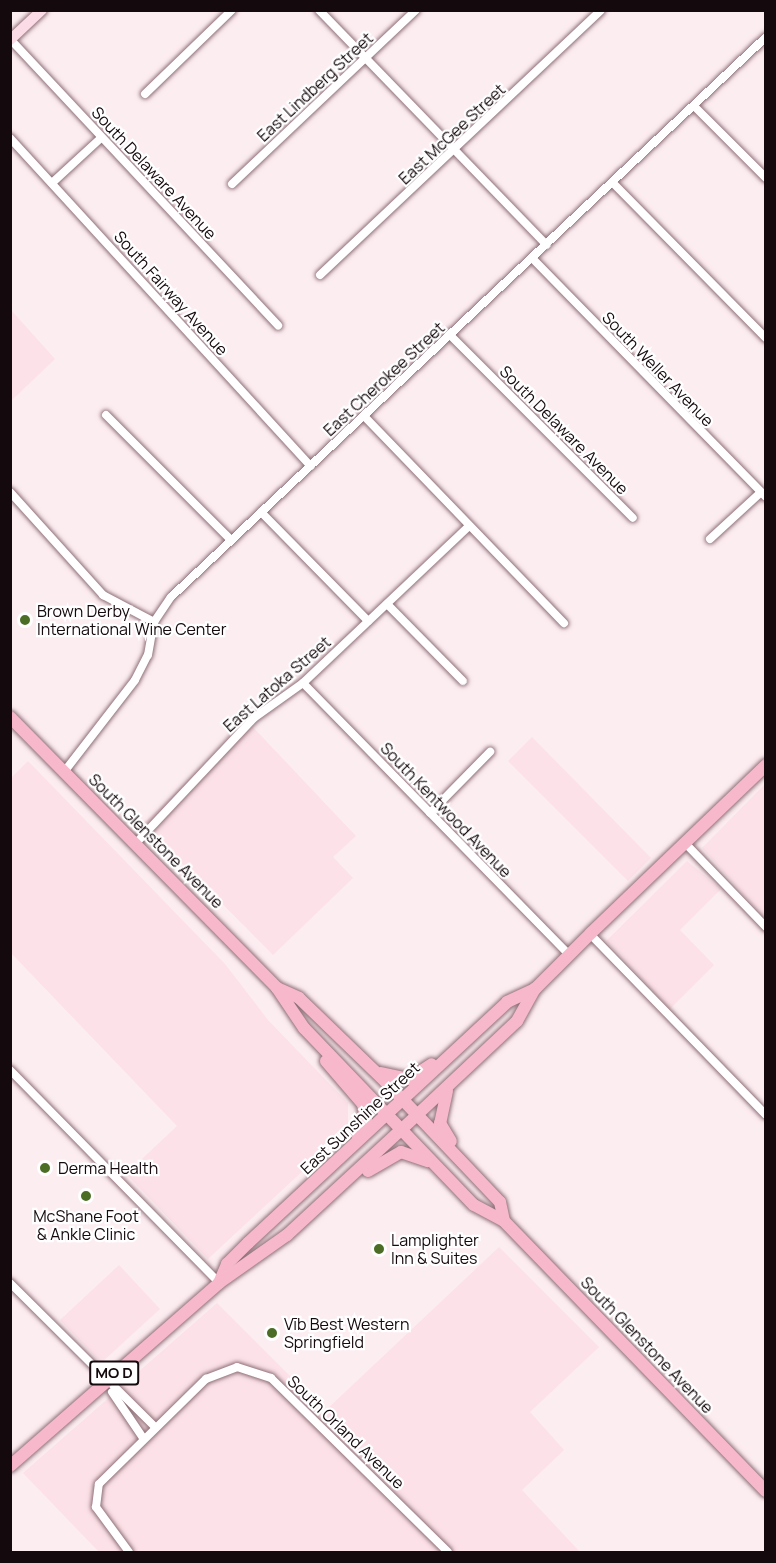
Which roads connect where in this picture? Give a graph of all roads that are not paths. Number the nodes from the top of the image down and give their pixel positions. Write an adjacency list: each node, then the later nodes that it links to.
1 (42, 10): 7 (street)
2 (232, 10): 9 (street)
3 (319, 10): 8 (street)
4 (417, 10): 8 (street, East Lindberg Street)
5 (601, 10): 13 (street, East McGee Street)
6 (765, 37): 10 (street, East Cherokee Street)
7 (10, 40): 12 (street, South Delaware Avenue)
8 (366, 58): 13 (street); 17 (street, East Lindberg Street)
9 (145, 94)
10 (694, 106): 14 (street); 16 (street, East Cherokee Street)
11 (10, 138): 15 (street, South Fairway Avenue)
12 (101, 138): 15 (street); 21 (street, South Delaware Avenue)
13 (457, 148): 18 (street); 20 (street, East McGee Street)
14 (765, 178)
15 (52, 183): 26 (street, South Fairway Avenue)
16 (613, 183): 18 (street, East Cherokee Street); 23 (street)
17 (232, 184)
18 (547, 245): 19 (street, East Cherokee Street)
19 (532, 258): 22 (street, East Cherokee Street); 28 (street, South Weller Avenue)
20 (320, 275)
21 (278, 325)
22 (451, 336): 25 (street, East Cherokee Street); 30 (street, South Delaware Avenue)
23 (765, 338)
24 (106, 415): 33 (street)
25 (364, 416): 26 (street, East Cherokee Street); 31 (street)
26 (311, 466): 29 (street, East Cherokee Street)
27 (10, 492): 36 (street)
28 (763, 495): 32 (street)
29 (261, 512): 33 (street, East Cherokee Street); 35 (street)
30 (633, 518)
31 (469, 526): 34 (street, East Latoka Street); 37 (street)
32 (710, 539)
33 (231, 540): 36 (street, East Cherokee Street)
34 (387, 604): 35 (street, East Latoka Street); 38 (street)
35 (368, 621): 39 (street, East Latoka Street)
36 (154, 622): 43 (street, East Cherokee Street)
37 (564, 622)
38 (463, 681)
39 (303, 683): 44 (street, South Kentwood Avenue); 45 (street, East Latoka Street)
40 (10, 717): 43 (main road, South Glenstone Avenue)
41 (490, 752): 44 (street)
42 (765, 765): 46 (main road, East Sunshine Street)
43 (64, 772): 45 (main road, South Glenstone Avenue)
44 (430, 813): 49 (street, South Kentwood Avenue)
45 (136, 843): 50 (main road, South Glenstone Avenue)
46 (685, 843): 47 (street); 48 (main road, East Sunshine Street)
47 (765, 927)
48 (590, 934): 49 (main road, East Sunshine Street); 60 (street)
49 (569, 955): 51 (main road, East Sunshine Street)
50 (278, 988): 53 (main road, South Glenstone Avenue); 54 (main road, South Glenstone Avenue)
51 (535, 989): 52 (main road, East Sunshine Street); 56 (main road, East Sunshine Street)
52 (507, 1002): 54 (main road); 57 (main road, East Sunshine Street)
53 (304, 1028): 58 (main road, South Glenstone Avenue); 62 (main road)
54 (369, 1066): 57 (main road, South Glenstone Avenue)
55 (10, 1070): 68 (street)
56 (451, 1083): 59 (main road, East Sunshine Street); 64 (main road)
57 (404, 1101): 58 (main road, East Sunshine Street); 59 (main road, South Glenstone Avenue)
58 (389, 1115): 61 (main road, South Glenstone Avenue); 62 (main road, East Sunshine Street / MO D)
59 (417, 1115): 61 (main road, East Sunshine Street); 64 (main road, South Glenstone Avenue)
60 (765, 1115)
61 (402, 1129): 63 (main road, South Glenstone Avenue); 66 (main road, East Sunshine Street / MO D)
62 (347, 1152): 68 (main road, East Sunshine Street / MO D)
63 (441, 1170): 65 (main road, South Glenstone Avenue); 66 (main road)
64 (492, 1193): 65 (main road, South Glenstone Avenue)
65 (504, 1221): 73 (main road, South Glenstone Avenue)
66 (287, 1235): 68 (main road, East Sunshine Street / MO D)
67 (10, 1283): 69 (street)
68 (219, 1283): 69 (main road, East Sunshine Street / MO D)
69 (105, 1380): 70 (street); 71 (street); 72 (main road, East Sunshine Street / MO D)
70 (155, 1427): 71 (street, South Orland Avenue); 75 (street, South Orland Avenue)
71 (143, 1438): 74 (street, South Orland Avenue)
72 (10, 1466)
73 (765, 1491)
74 (129, 1552)
75 (448, 1552)

